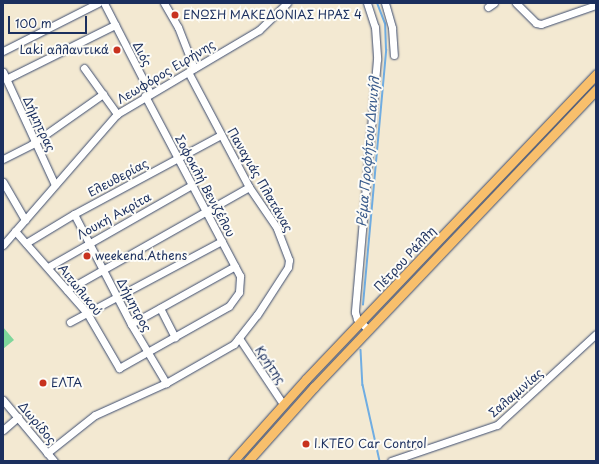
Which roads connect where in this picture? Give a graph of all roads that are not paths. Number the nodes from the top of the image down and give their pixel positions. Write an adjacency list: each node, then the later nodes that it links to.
1 (98, 3): 10 (street)
2 (104, 3): 9 (street, Διός)
3 (164, 3): 13 (street)
4 (287, 3): 13 (street, Λεωφόρος Ειρήνης)
5 (367, 3): 45 (street)
6 (385, 3): 11 (street)
7 (516, 3): 8 (street)
8 (596, 6)
9 (115, 25): 16 (street); 19 (street, Διός)
10 (3, 51)
11 (394, 55)
12 (84, 68): 18 (street)
13 (194, 68): 14 (street, Λεωφόρος Ειρήνης)
14 (188, 72): 19 (street, Λεωφόρος Ειρήνης); 21 (street, Παναγιάς Πλατάνας)
15 (596, 74): 45 (main road, Πέτρου Ράλλη)
16 (5, 76): 22 (street, Δήμητρας)
17 (596, 90): 47 (main road, Πέτρου Ράλλη)
18 (103, 94): 20 (street); 22 (street)
19 (147, 95): 20 (street, Λεωφόρος Ειρήνης); 24 (street, Σοφοκλή Βενιζέλου)
20 (116, 114): 26 (street, Λεωφόρος Ειρήνης)
21 (221, 135): 24 (street, Ελευθερίας); 28 (street, Παναγιάς Πλατάνας)
22 (36, 142): 23 (street); 26 (street, Δήμητρας)
23 (3, 159)
24 (178, 159): 27 (street, Σοφοκλή Βενιζέλου); 30 (street, Ελευθερίας)
25 (3, 182): 31 (street)
26 (55, 185): 31 (street, Λεωφόρος Ειρήνης)
27 (192, 185): 29 (street, Σοφοκλή Βενιζέλου); 34 (street, Λουκή Ακρίτα)
28 (249, 187): 29 (street); 50 (street, Παναγιάς Πλατάνας)
29 (206, 212): 33 (street, Σοφοκλή Βενιζέλου); 39 (street)
30 (74, 214): 34 (street, Δήμητρος); 35 (street, Ελευθερίας)
31 (25, 220): 32 (street, Λεωφόρος Ειρήνης)
32 (15, 231): 35 (street, Αιτωλικού); 36 (street, Λεωφόρος Ειρήνης)
33 (222, 241): 37 (street, Σοφοκλή Βενιζέλου); 41 (street)
34 (89, 242): 38 (street, Λουκή Ακρίτα); 39 (street, Δήμητρος)
35 (26, 243): 38 (street, Αιτωλικού)
36 (3, 245)
37 (235, 266): 42 (street); 49 (street, Σοφοκλή Βενιζέλου)
38 (48, 267): 40 (street, Αιτωλικού)
39 (102, 269): 40 (street); 41 (street, Δήμητρος)
40 (67, 290): 43 (street, Αιτωλικού)
41 (117, 297): 43 (street); 46 (street, Δήμητρος)
42 (160, 308): 46 (street); 49 (street)
43 (87, 313): 44 (street); 51 (street, Αιτωλικού)
44 (70, 322)
45 (361, 323): 47 (street); 54 (main road, Πέτρου Ράλλη)
46 (131, 324): 51 (street, Δήμητρος)
47 (369, 330): 60 (main road, Πέτρου Ράλλη)
48 (596, 334): 61 (street, Σαλαμινίας)
49 (175, 337): 51 (street)
50 (239, 338): 52 (street, Παναγιάς Πλατάνας); 54 (street, Κρήτης)
51 (147, 352): 52 (street, Δήμητρος)
52 (166, 383): 57 (street, Παναγιάς Πλατάνας)
53 (3, 400): 55 (street, Δωρίδος)
54 (283, 404): 59 (main road, Πέτρου Ράλλη)
55 (18, 417): 56 (street); 57 (street, Δωρίδος)
56 (3, 430)
57 (47, 453): 58 (street, Δωρίδος)
58 (54, 461)
59 (233, 461)
60 (248, 461)
61 (391, 461)

